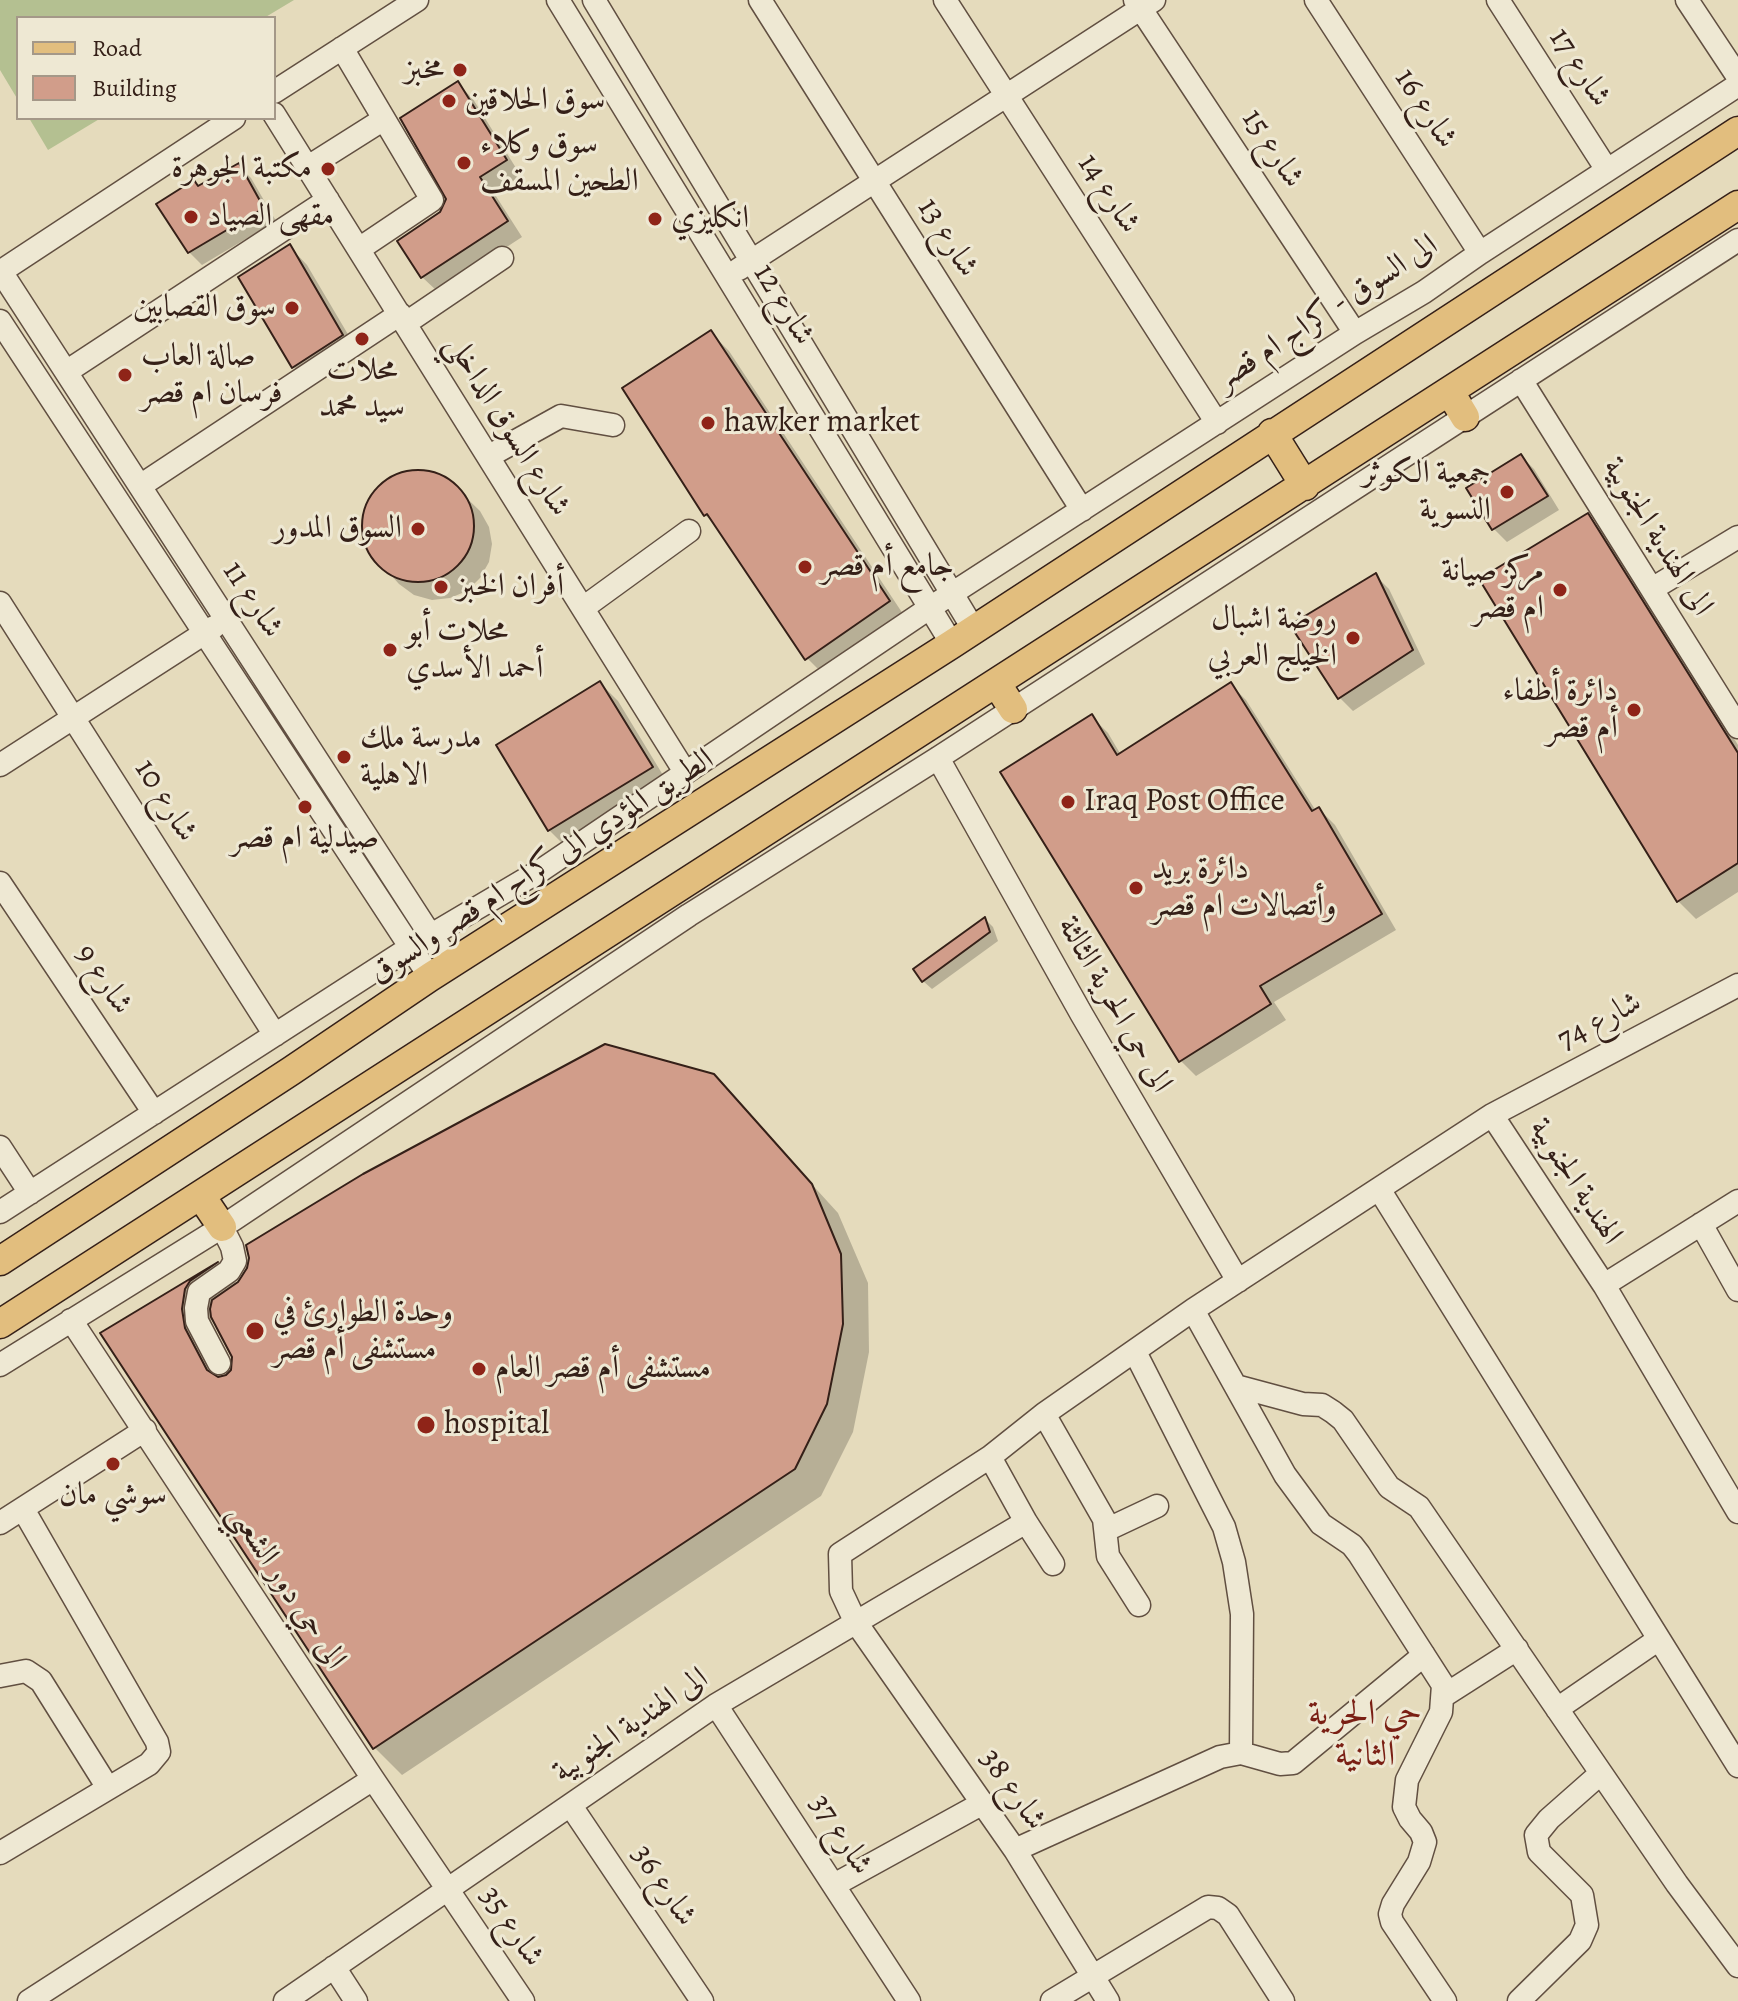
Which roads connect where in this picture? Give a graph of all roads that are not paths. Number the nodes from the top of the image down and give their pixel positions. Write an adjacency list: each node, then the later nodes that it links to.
1 (417, 0): 10 (street)
2 (558, 0): 30 (street, شارع 12)
3 (594, 0): 28 (street, شارع 12)
4 (760, 0): 21 (street, شارع 13)
5 (945, 0): 14 (street, شارع 14)
6 (1316, 0): 26 (street, شارع 16)
7 (1498, 0): 20 (street, شارع 17)
8 (1687, 0): 11 (street)
9 (1143, 3): 14 (street); 33 (street, شارع 15)
10 (342, 48): 13 (street); 16 (street)
11 (1738, 77)
12 (1738, 85): 20 (street, الى السوق - كراج ام قصر)
13 (276, 91)
14 (1006, 95): 21 (street); 38 (street, شارع 14)
15 (276, 117): 19 (street, شارع السوق الداخلي)
16 (384, 119): 19 (street); 25 (street)
17 (231, 120): 29 (street)
18 (1738, 131): 40 (main road, الطريق المؤدي الى كراج ام قصر والسوق)
19 (308, 167): 22 (street, شارع السوق الداخلي)
20 (1607, 170): 26 (street, الى السوق - كراج ام قصر)
21 (874, 184): 28 (street); 44 (street, شارع 13)
22 (328, 200): 25 (street, شارع السوق الداخلي); 34 (street)
23 (1738, 205): 36 (main road)
24 (1738, 240): 35 (street)
25 (359, 249): 31 (street, شارع السوق الداخلي)
26 (1480, 253): 33 (street, الى السوق - كراج ام قصر)
27 (502, 258): 31 (street)
28 (751, 261): 30 (street); 48 (street, شارع 12)
29 (0, 271): 34 (street, شارع 11)
30 (728, 276): 51 (street, شارع 12)
31 (403, 318): 41 (street, شارع السوق الداخلي); 42 (street)
32 (0, 321): 53 (street, شارع 11)
33 (1355, 333): 38 (street, الى السوق - كراج ام قصر)
34 (66, 372): 42 (street, شارع 11)
35 (1521, 380): 37 (street); 47 (street, الى الهندية الجنوبية)
36 (1450, 392): 37 (main road); 43 (main road)
37 (1465, 417): 56 (street)
38 (1217, 423): 44 (street, الى السوق - كراج ام قصر)
39 (613, 425): 41 (street)
40 (1272, 433): 43 (main road); 54 (main road, الطريق المؤدي الى كراج ام قصر والسوق)
41 (489, 456): 50 (street, شارع السوق الداخلي)
42 (140, 486): 52 (street, شارع 11)
43 (1305, 486): 55 (main road)
44 (1082, 510): 48 (street, الى السوق - كراج ام قصر)
45 (689, 531): 50 (street)
46 (1738, 537): 47 (street)
47 (1652, 589): 58 (street, الى الهندية الجنوبية)
48 (951, 594): 51 (street, الى السوق - كراج ام قصر); 54 (street, شارع 12)
49 (0, 603): 57 (street, شارع 10)
50 (583, 608): 61 (street, شارع السوق الداخلي)
51 (928, 609): 54 (street, شارع 12); 61 (street, الى السوق - كراج ام قصر)
52 (226, 619): 53 (street); 63 (street, شارع 11)
53 (205, 633): 57 (street); 64 (street, شارع 11)
54 (963, 637): 65 (main road, الطريق المؤدي الى كراج ام قصر والسوق)
55 (997, 684): 56 (main road); 73 (main road)
56 (1013, 709): 59 (street)
57 (75, 717): 60 (street); 67 (street, شارع 10)
58 (1738, 727)
59 (938, 758): 77 (street); 79 (street, الى حي الحرية الثالثة)
60 (0, 765)
61 (685, 772): 63 (street, الى السوق - كراج ام قصر)
62 (0, 883): 68 (street, شارع 9)
63 (431, 936): 64 (street, الى السوق - كراج ام قصر); 65 (street, شارع 11)
64 (411, 947): 65 (street, شارع 11); 67 (street, الى السوق - كراج ام قصر)
65 (441, 970): 78 (main road, الطريق المؤدي الى كراج ام قصر والسوق)
66 (1738, 985): 69 (street, شارع 74)
67 (275, 1035): 68 (street, الى السوق - كراج ام قصر)
68 (154, 1113): 72 (street, الى السوق - كراج ام قصر)
69 (1492, 1115): 71 (street, شارع 74); 80 (street, الهندية الجنوبية)
70 (0, 1147): 72 (street)
71 (1379, 1189): 79 (street, شارع 74); 101 (street)
72 (30, 1193): 75 (street, الى السوق - كراج ام قصر)
73 (201, 1196): 77 (main road); 84 (main road)
74 (1738, 1201): 76 (street)
75 (0, 1212)
76 (1701, 1224): 80 (street); 81 (street)
77 (222, 1227): 83 (street); 86 (street)
78 (0, 1261)
79 (1238, 1281): 82 (street, شارع 74)
80 (1604, 1285): 94 (street, الهندية الجنوبية)
81 (1738, 1290)
82 (1193, 1310): 85 (street, شارع 74); 88 (street)
83 (71, 1320): 87 (street); 90 (street, الى حي دور الشعبي)
84 (0, 1324)
85 (1135, 1352): 89 (street, شارع 74); 108 (street)
86 (219, 1363)
87 (0, 1365)
88 (1236, 1386): 102 (street); 103 (street)
89 (1044, 1414): 91 (street, شارع 74); 97 (street)
90 (145, 1430): 93 (street); 111 (street, الى حي دور الشعبي)
91 (990, 1457): 95 (street); 100 (street, شارع 38)
92 (1157, 1506): 97 (street)
93 (23, 1509): 96 (street); 112 (street)
94 (1738, 1512)
95 (1026, 1522): 98 (street); 100 (street, الى الهندية الجنوبية)
96 (0, 1523)
97 (1106, 1530): 99 (street)
98 (1053, 1564)
99 (1139, 1605)
100 (855, 1621): 106 (street, الى الهندية الجنوبية); 113 (street, شارع 38)
101 (1659, 1639): 107 (street); 109 (street)
102 (1517, 1649): 105 (street); 107 (street)
103 (1424, 1655): 105 (street); 108 (street)
104 (0, 1676): 112 (street)
105 (1445, 1695): 131 (street)
106 (716, 1705): 114 (street, الى الهندية الجنوبية); 117 (street, شارع 37)
107 (1557, 1709): 110 (street)
108 (1241, 1753): 115 (street)
109 (1738, 1766)
110 (1600, 1774): 119 (street); 132 (street)
111 (373, 1779): 118 (street, الى حي دور الشعبي); 122 (street)
112 (108, 1788): 116 (street)
113 (983, 1803): 115 (street, شارع 38); 117 (street)
114 (571, 1806): 118 (street, الى الهندية الجنوبية); 126 (street, شارع 36)
115 (1015, 1850): 121 (street, شارع 38)
116 (0, 1853)
117 (834, 1885): 127 (street, شارع 37)
118 (446, 1889): 120 (street, الى الهندية الجنوبية); 125 (street, شارع 35)
119 (1738, 1966)
120 (334, 1967): 123 (street, الى الهندية الجنوبية); 124 (street)
121 (1093, 1975): 128 (street); 129 (street, شارع 38); 130 (street)
122 (29, 2001)
123 (285, 2001)
124 (356, 2001)
125 (523, 2001)
126 (702, 2001)
127 (909, 2001)
128 (1052, 2001)
129 (1108, 2001)
130 (1283, 2001)
131 (1445, 2001)
132 (1519, 2001)

